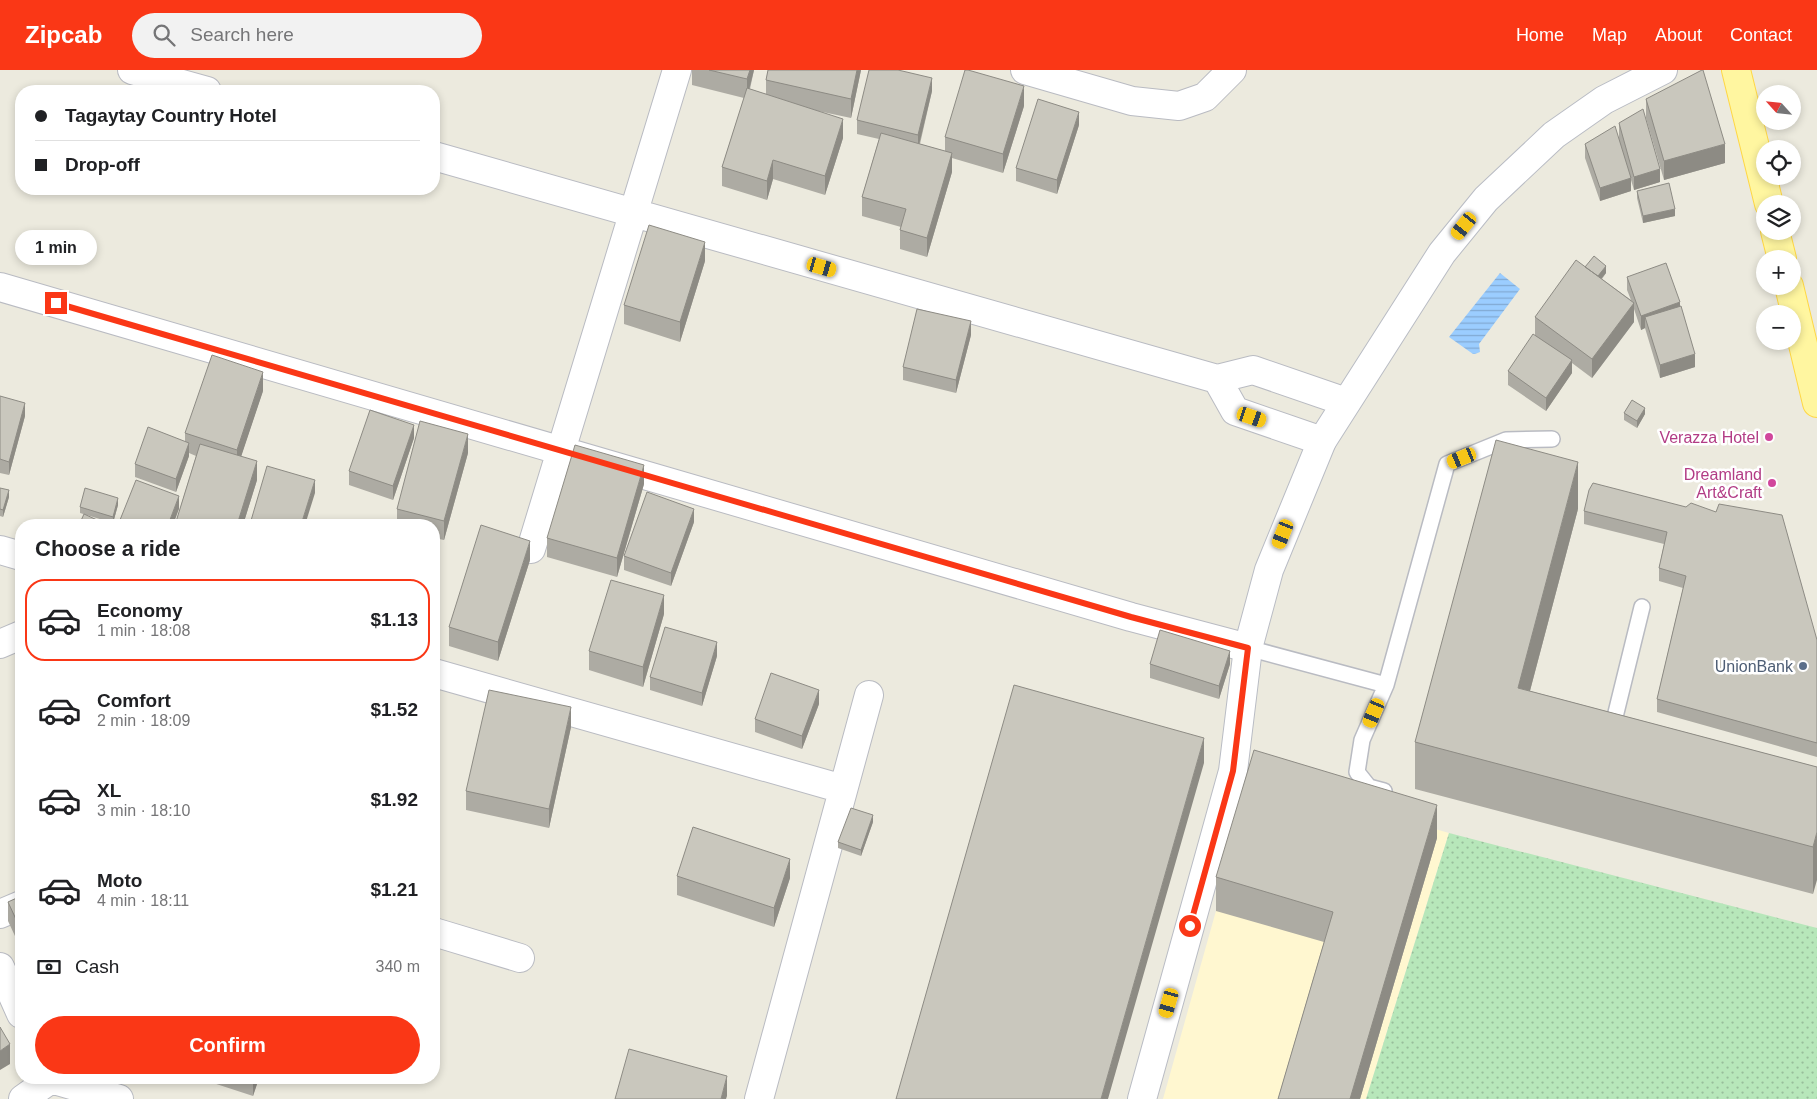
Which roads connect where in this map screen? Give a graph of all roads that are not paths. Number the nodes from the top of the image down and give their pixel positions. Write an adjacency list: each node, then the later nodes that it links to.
1 (132, 70): 7 (street)
2 (677, 70): 10 (street)
3 (1025, 70): 4 (street)
4 (1232, 70)
5 (1663, 70): 14 (street)
6 (1736, 70): 9 (main road)
7 (186, 85)
8 (440, 158): 10 (street)
9 (1766, 195)
10 (633, 213): 13 (street); 18 (street)
11 (0, 287): 18 (street)
12 (1791, 295): 15 (main road)
13 (1217, 380): 14 (street); 17 (street)
14 (1346, 402): 17 (street)
15 (1817, 403)
16 (1552, 439): 27 (lane)
17 (1322, 441): 25 (street)
18 (562, 450): 19 (street); 25 (street)
19 (531, 549)
20 (0, 550): 21 (street)
21 (15, 554)
22 (1642, 607): 29 (lane)
23 (15, 638): 24 (street)
24 (0, 644)
25 (1248, 648): 27 (lane); 43 (street)
26 (440, 675): 30 (street)
27 (1386, 685): 31 (lane)
28 (869, 695): 30 (street)
29 (1632, 731)
30 (843, 789): 42 (street)
31 (1401, 796)
32 (15, 908): 33 (street)
33 (0, 914)
34 (440, 934): 35 (street)
35 (520, 958)
36 (0, 967): 37 (street)
37 (15, 1001)
38 (42, 1084): 40 (street)
39 (70, 1084): 41 (street)
40 (23, 1099)
41 (119, 1099)
42 (759, 1099)
43 (1142, 1099)

